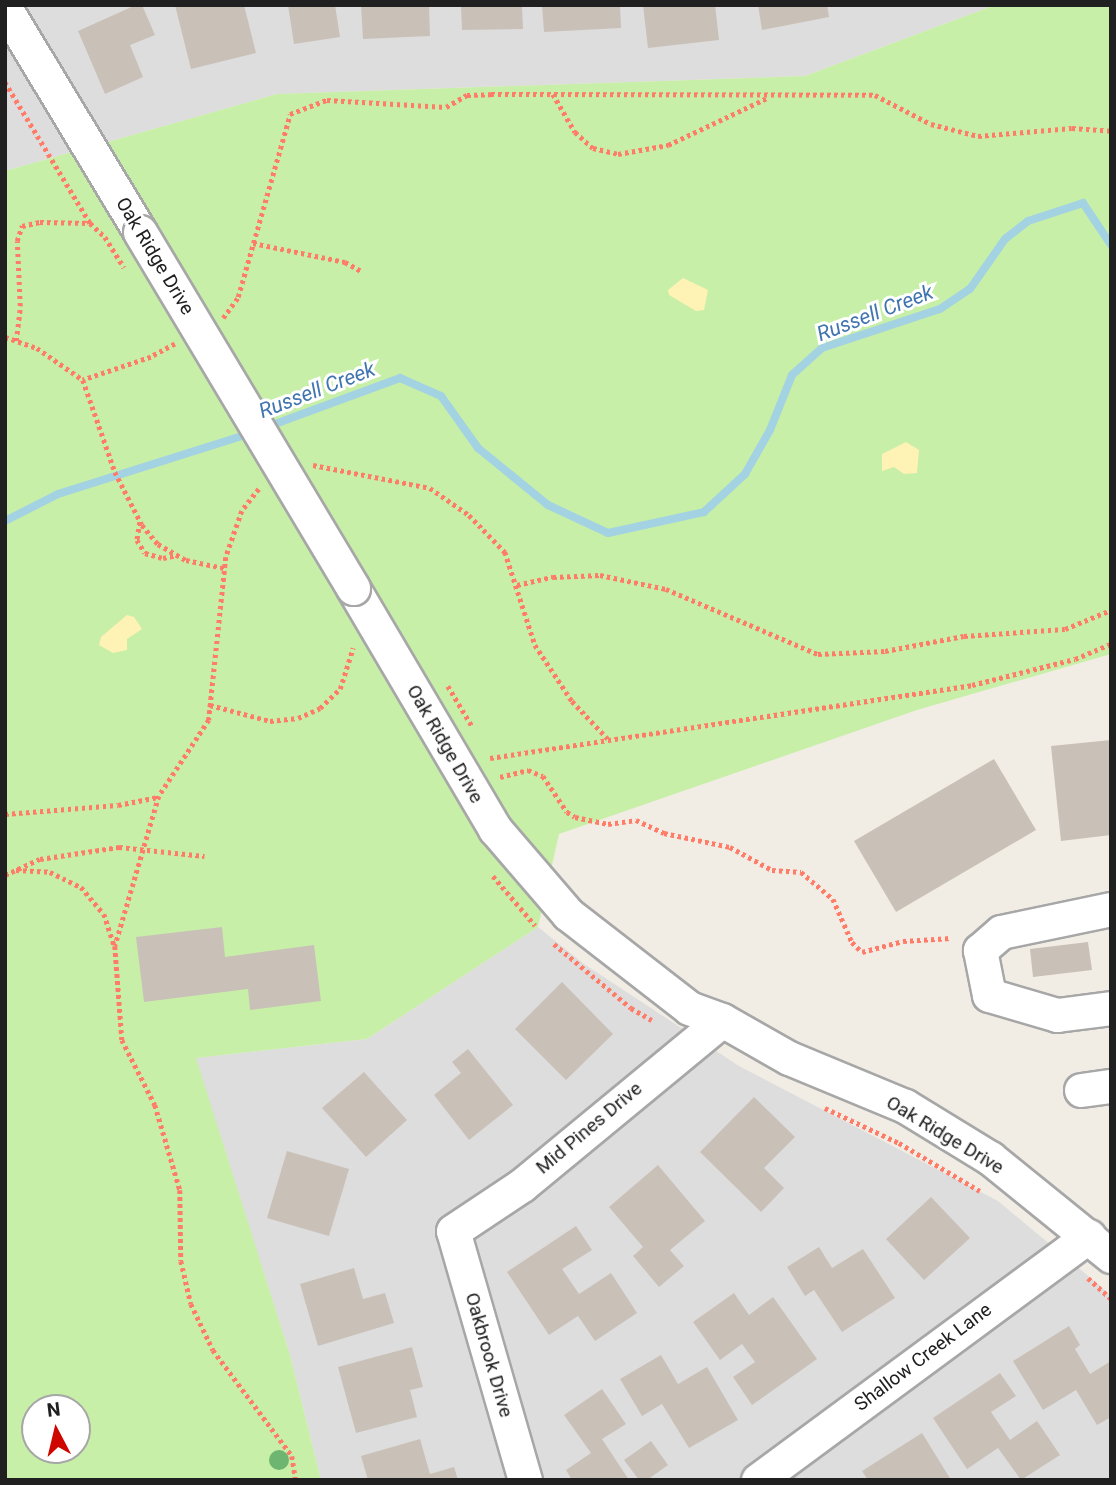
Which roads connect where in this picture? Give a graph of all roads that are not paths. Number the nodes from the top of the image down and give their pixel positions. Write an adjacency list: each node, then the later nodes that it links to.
1 (5, 8): 4 (street, Oak Ridge Drive, bridge)
2 (1111, 909): 3 (street)
3 (1111, 1008)
4 (722, 1020): 5 (street, Mid Pines Drive); 6 (street, Oak Ridge Drive)
5 (453, 1231): 7 (street, Oakbrook Drive)
6 (1100, 1246): 8 (street, Shallow Creek Lane)
7 (525, 1480)
8 (758, 1480)

